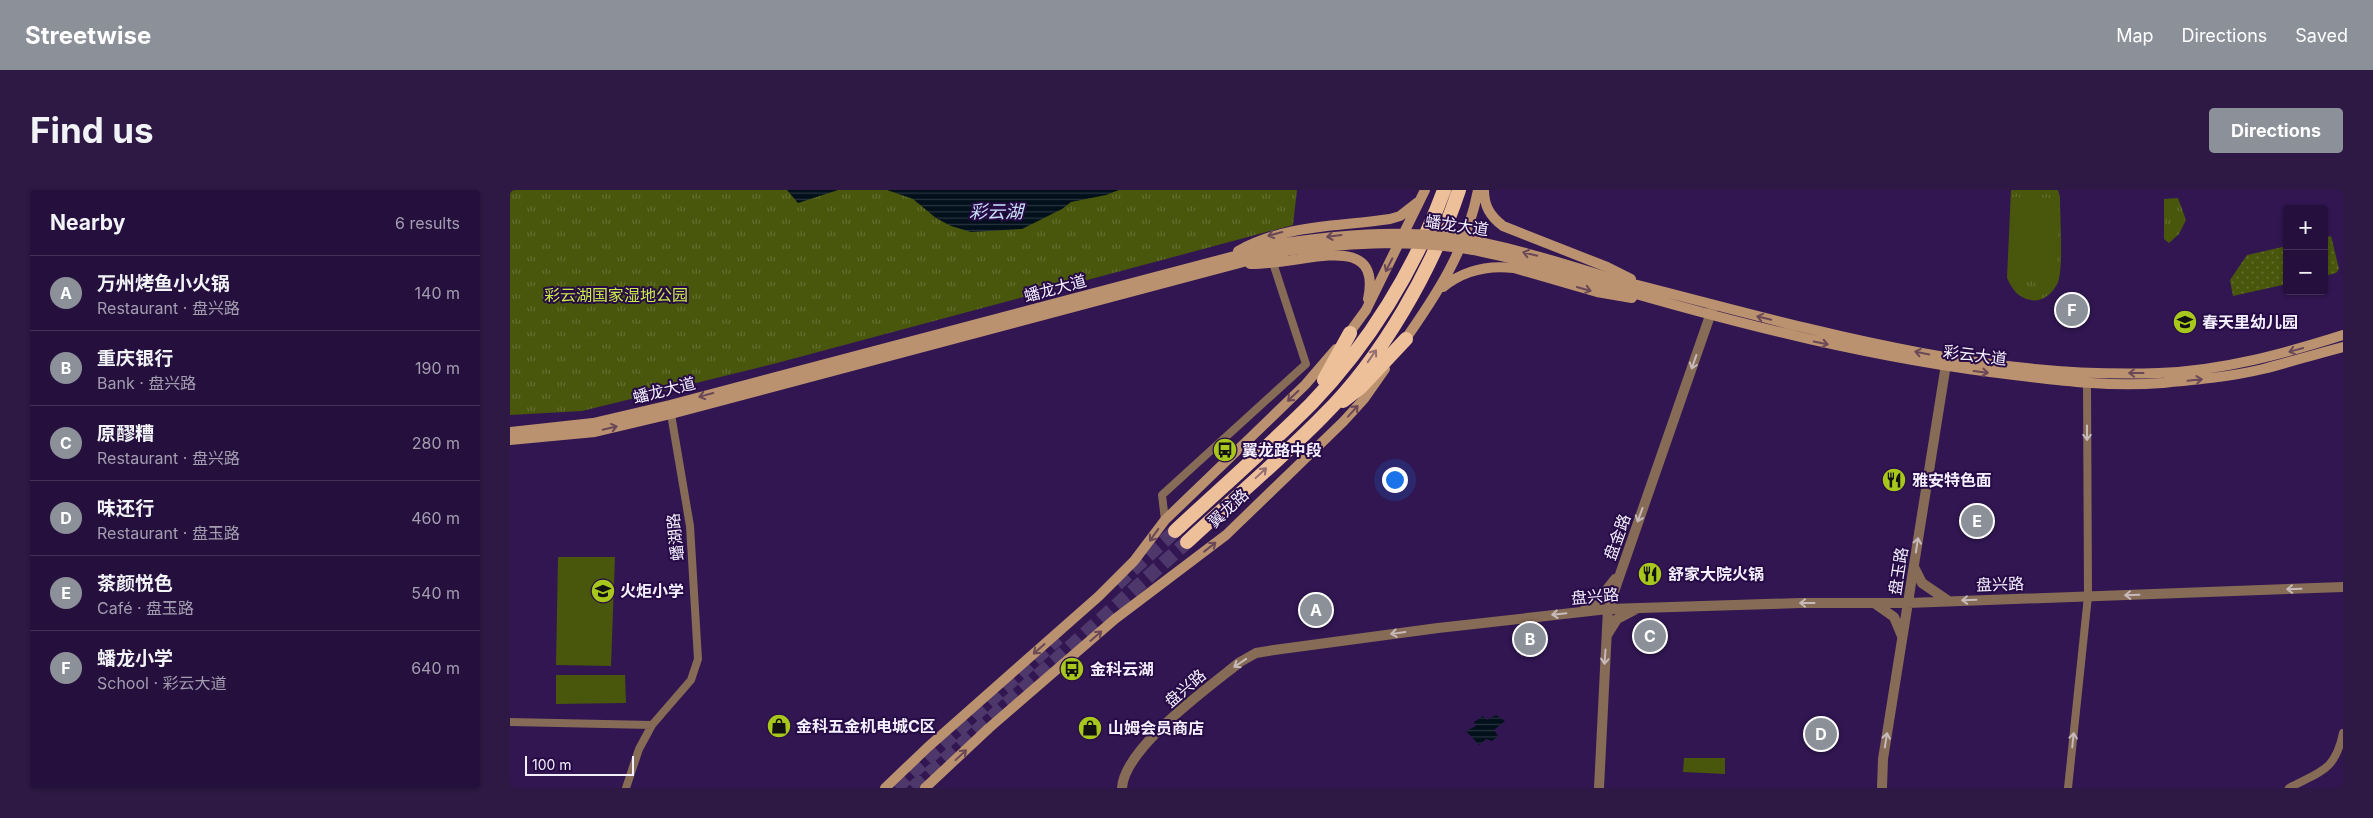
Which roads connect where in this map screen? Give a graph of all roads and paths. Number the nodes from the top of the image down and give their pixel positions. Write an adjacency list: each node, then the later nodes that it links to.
1 (1444, 190): 20 (highway, 翼龙路)
2 (1459, 190): 22 (highway, 翼龙路, one-way to 2)
3 (1478, 190): 10 (main road, 翼龙路)
4 (1484, 190): 9 (main road)
5 (1423, 195): 6 (main road, one-way to 6); 12 (main road, one-way to 12)
6 (1229, 261): 7 (main road); 8 (main road, 蟠龙大道, bridge); 21 (main road, 蟠龙大道); 23 (main road, 蟠龙大道, one-way to 23)
7 (1273, 263): 12 (main road); 25 (street)
8 (1609, 282): 9 (main road, 彩云大道); 11 (main road, 彩云大道)
9 (1650, 288): 13 (main road, 彩云大道)
10 (1440, 290): 11 (main road, one-way to 11); 16 (main road, 翼龙路)
11 (1656, 300): 13 (main road, 彩云大道)
12 (1366, 310): 14 (main road)
13 (1712, 310): 18 (main road, 彩云大道); 29 (street, 盘金路, one-way to 29)
14 (1350, 333): 20 (highway); 25 (main road, one-way to 25)
15 (2343, 336): 18 (main road, 彩云大道, one-way to 18)
16 (1406, 339): 22 (highway); 47 (main road, 翼龙路, one-way to 16)
17 (2343, 346): 19 (main road, 彩云大道, one-way to 17)
18 (1946, 363): 19 (main road, 彩云大道, one-way to 19); 28 (street, 盘玉路, one-way to 18)
19 (2087, 384): 31 (street, one-way to 31)
20 (1311, 404): 26 (highway, 翼龙路)
21 (671, 414): 24 (main road, 蟠龙大道, one-way to 21); 41 (street, 蟠湖路)
22 (1324, 415): 27 (highway, 翼龙路, one-way to 22)
23 (510, 432)
24 (510, 440)
25 (1165, 520): 43 (main road, one-way to 43)
26 (1175, 531)
27 (1187, 542)
28 (1914, 566): 32 (street); 34 (street, 盘玉路)
29 (1620, 572): 36 (street, 盘金路); 37 (street)
30 (2343, 587): 31 (street, 盘兴路, one-way to 31)
31 (2088, 596): 32 (street, 盘兴路, one-way to 32); 51 (street, one-way to 31)
32 (1947, 600): 34 (street, 盘兴路)
33 (1874, 603): 34 (street, 盘兴路); 35 (street, 盘兴路, one-way to 35); 39 (street)
34 (1908, 603): 39 (street, 盘玉路)
35 (1639, 607): 36 (street, 盘兴路); 38 (street)
36 (1608, 609): 37 (street, 盘兴路); 38 (street, 盘金路)
37 (1583, 612): 48 (street, 盘兴路, one-way to 48)
38 (1606, 636): 49 (street, 盘金路, one-way to 49)
39 (1903, 637): 50 (street, 盘玉路, one-way to 39)
40 (510, 722): 41 (street)
41 (652, 725): 44 (street, 蟠湖路)
42 (2343, 733): 52 (street)
43 (898, 775): 45 (main road); 46 (main road)
44 (626, 788)
45 (886, 788)
46 (897, 788)
47 (925, 788)
48 (1122, 788)
49 (1599, 788)
50 (1882, 788)
51 (2068, 788)
52 (2289, 788)

